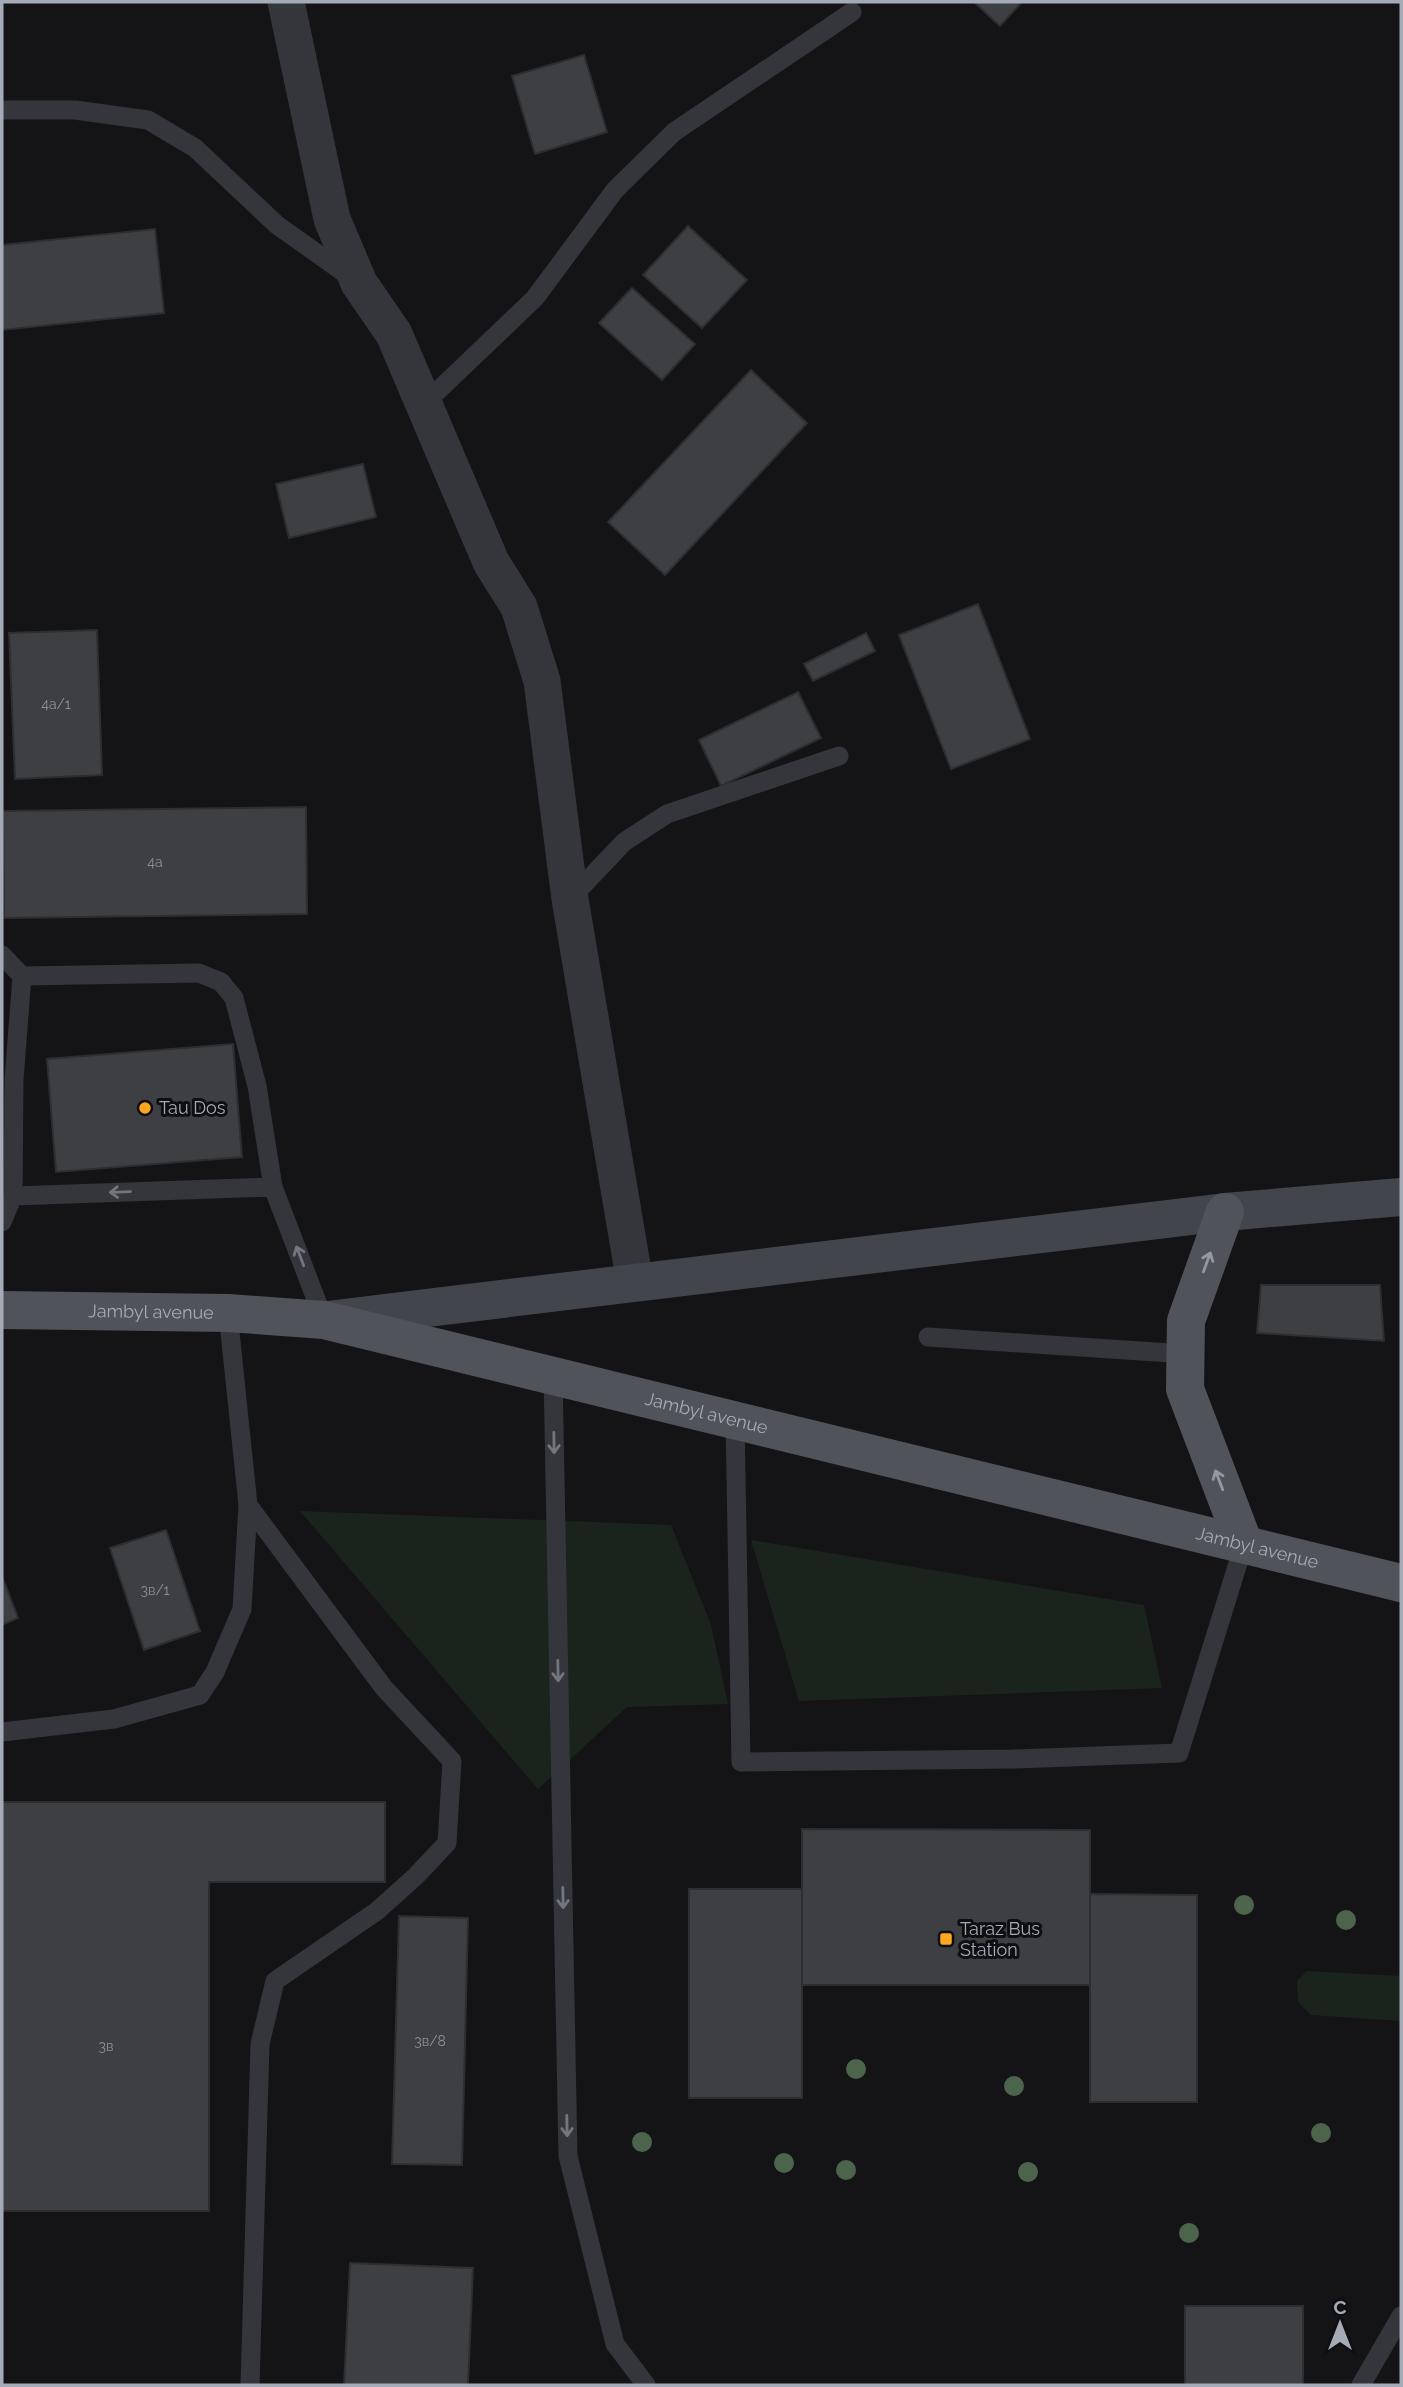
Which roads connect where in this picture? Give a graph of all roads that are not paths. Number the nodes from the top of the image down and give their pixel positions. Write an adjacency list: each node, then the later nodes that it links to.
1 (286, 2): 4 (street)
2 (852, 12): 5 (lane)
3 (2, 110): 4 (lane)
4 (359, 283): 5 (street)
5 (424, 404): 7 (street)
6 (839, 756): 7 (lane)
7 (570, 899): 15 (street)
8 (2, 955): 9 (lane)
9 (22, 976): 10 (lane); 11 (lane)
10 (274, 1187): 11 (lane, one-way to 11); 18 (lane, one-way to 10)
11 (12, 1196): 14 (lane)
12 (1401, 1197): 13 (main road)
13 (1225, 1212): 15 (main road); 20 (main road, one-way to 13)
14 (2, 1222)
15 (635, 1283): 18 (main road)
16 (2, 1310): 17 (main road, Jambyl avenue)
17 (228, 1313): 18 (main road, Jambyl avenue); 23 (lane)
18 (324, 1320): 21 (main road, Jambyl avenue)
19 (928, 1337): 20 (lane)
20 (1186, 1354): 24 (main road, one-way to 20)
21 (553, 1375): 22 (main road, Jambyl avenue); 29 (lane, one-way to 29)
22 (735, 1419): 24 (main road, Jambyl avenue); 24 (lane)
23 (248, 1504): 26 (lane); 28 (lane)
24 (1244, 1544): 25 (main road, Jambyl avenue)
25 (1401, 1583)
26 (2, 1732)
27 (1401, 2316): 30 (lane)
28 (250, 2385)
29 (646, 2385)
30 (1361, 2385)

